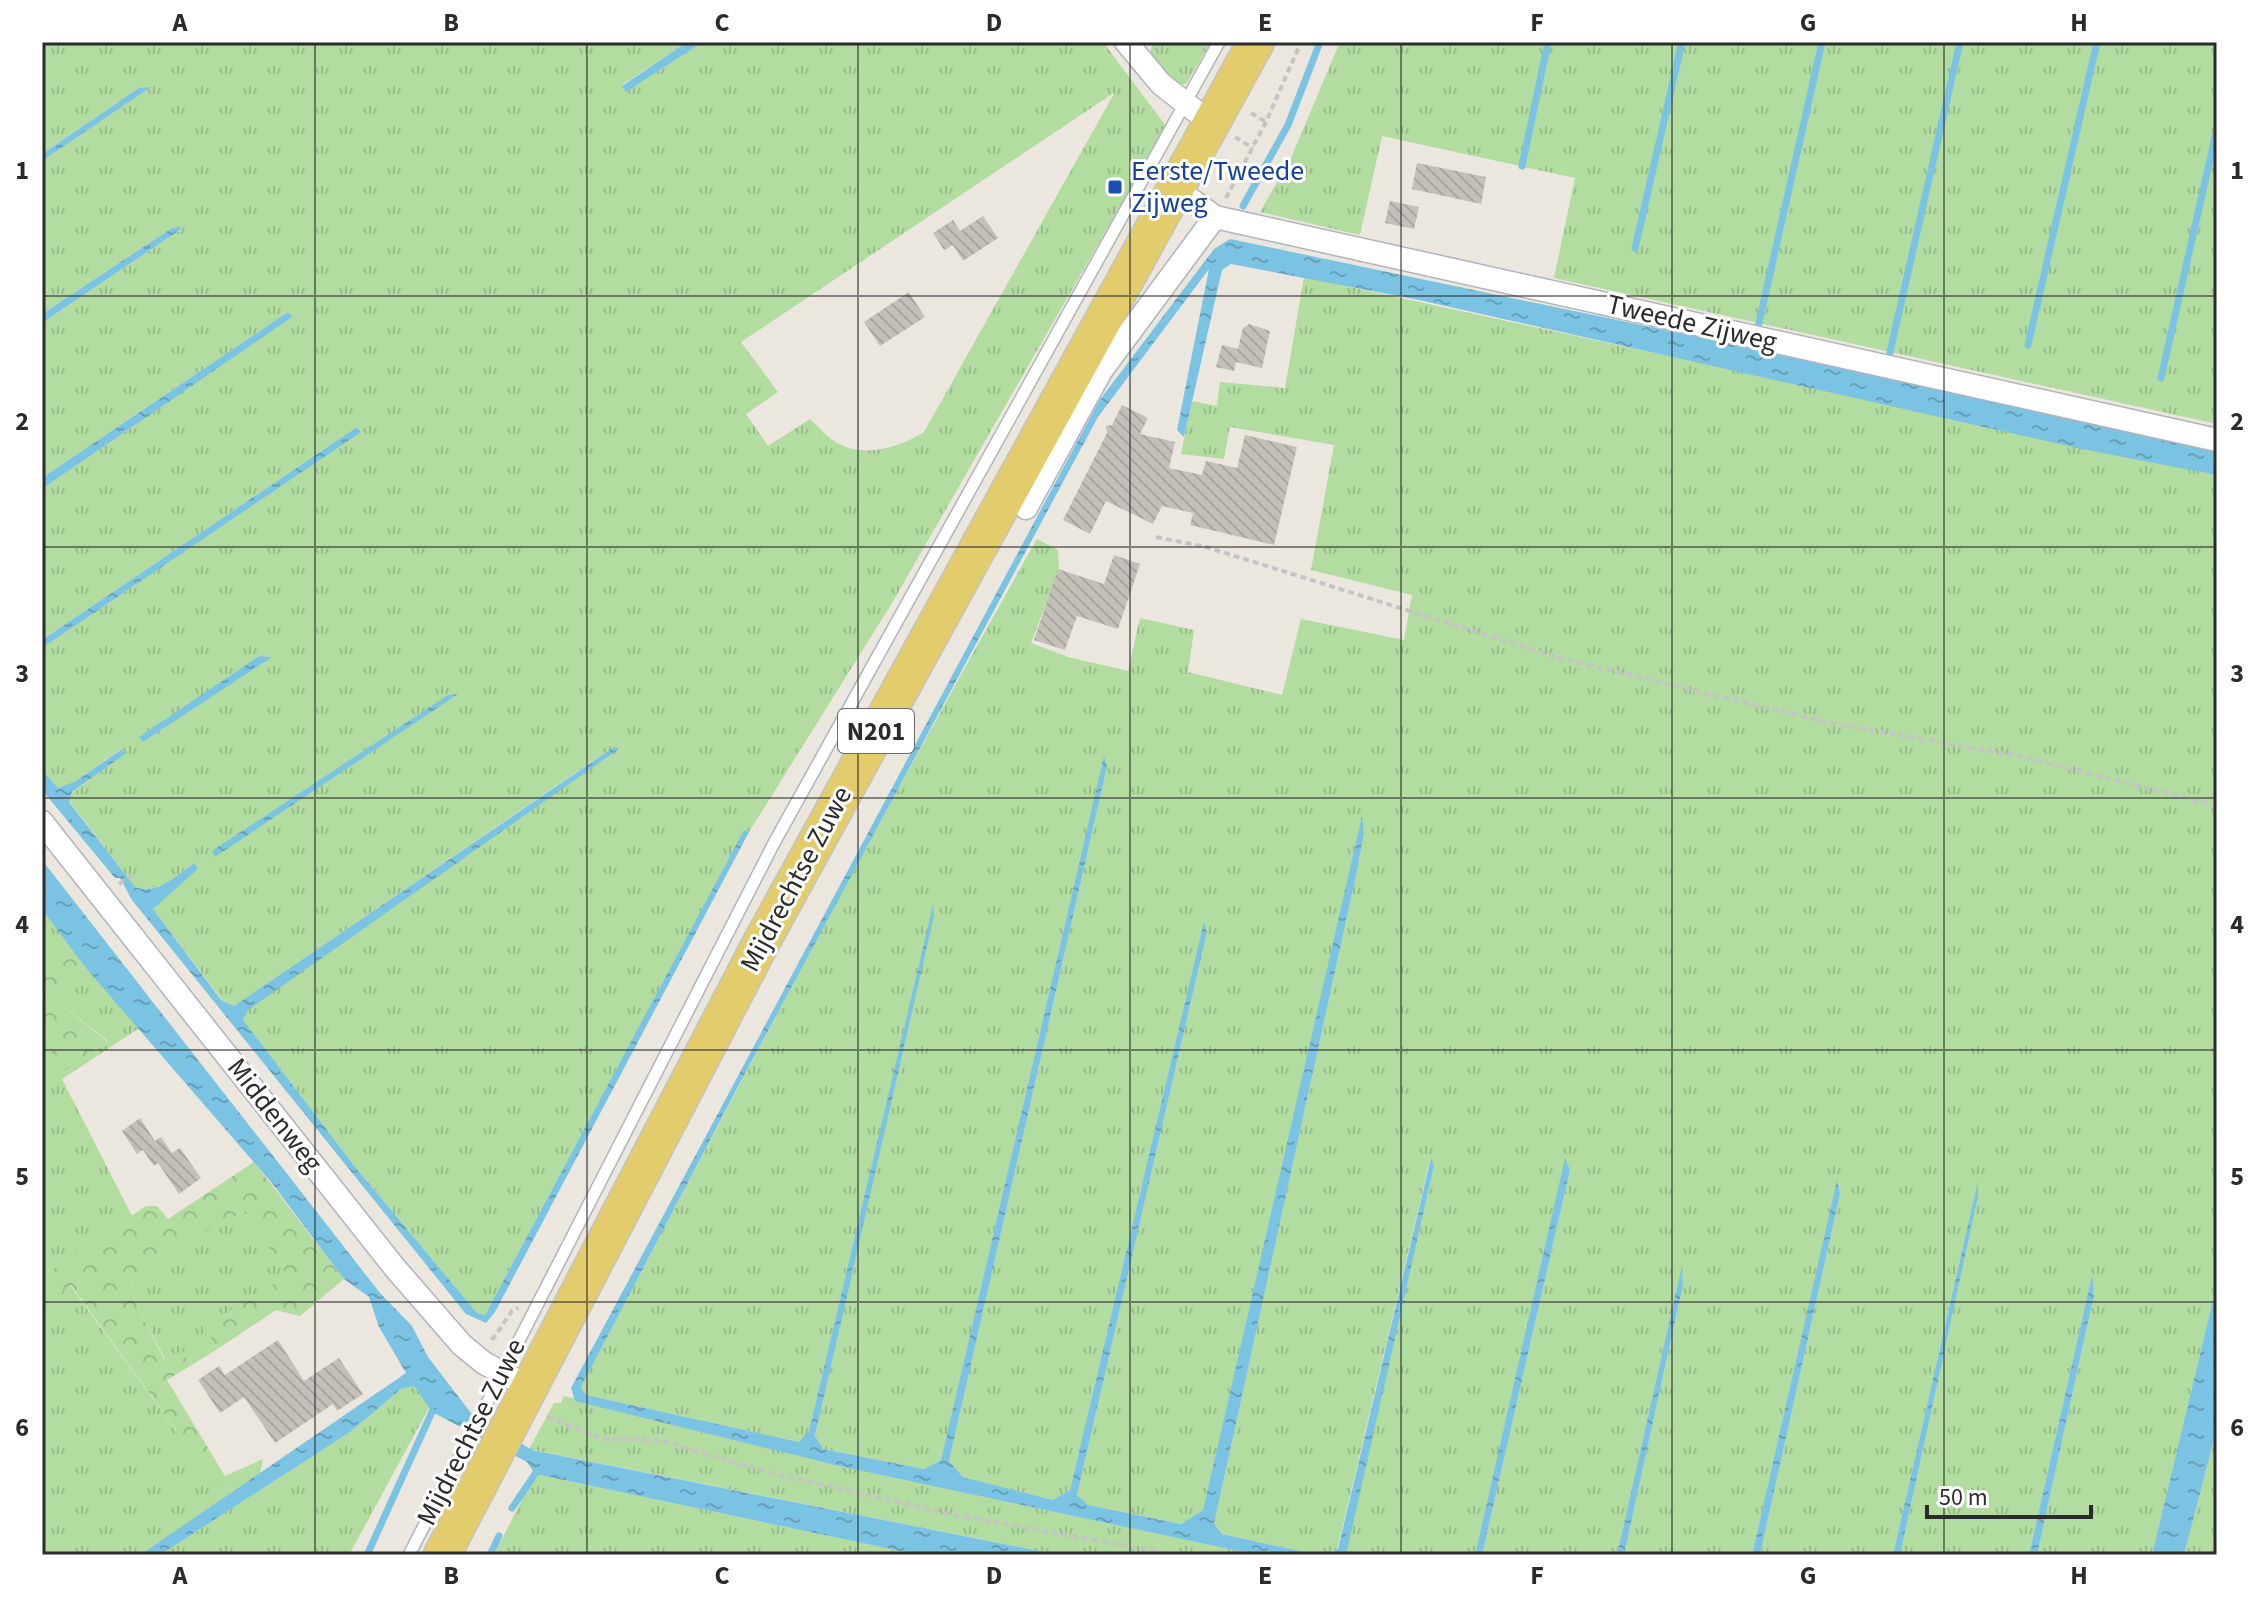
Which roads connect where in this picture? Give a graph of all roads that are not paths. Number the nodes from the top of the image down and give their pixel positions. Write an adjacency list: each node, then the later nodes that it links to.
1 (1126, 42): 4 (street)
2 (1219, 42): 4 (lane, Mijdrechtse Zuwe)
3 (1256, 42): 4 (main road, Mijdrechtse Zuwe / N201)
4 (1198, 114): 5 (main road, Mijdrechtse Zuwe / N201); 10 (lane, Mijdrechtse Zuwe)
5 (1176, 189): 6 (street, Tweede Zijweg); 10 (main road, Mijdrechtse Zuwe / N201)
6 (1215, 217): 7 (street, Tweede Zijweg); 8 (street)
7 (2217, 440)
8 (1026, 508)
9 (42, 822): 10 (street, Middenweg)
10 (515, 1379): 11 (main road, Mijdrechtse Zuwe / N201)
11 (475, 1454): 12 (lane, Mijdrechtse Zuwe); 13 (main road, Mijdrechtse Zuwe / N201)
12 (409, 1555)
13 (442, 1555)

